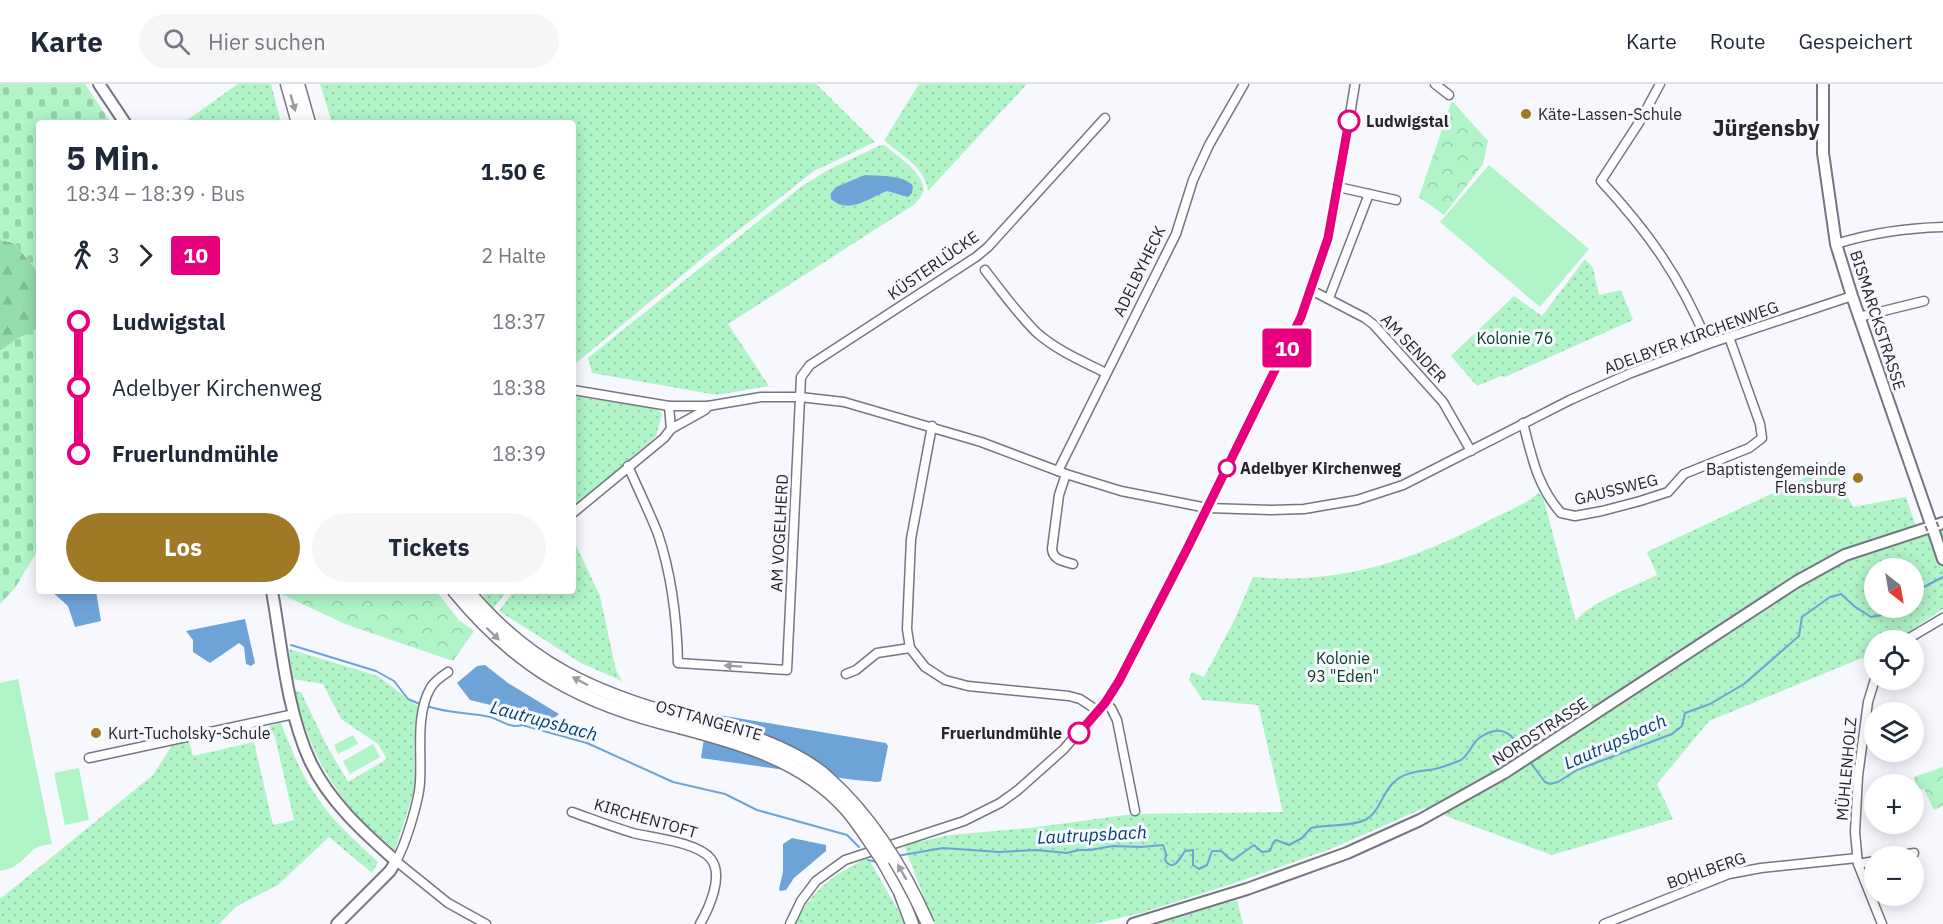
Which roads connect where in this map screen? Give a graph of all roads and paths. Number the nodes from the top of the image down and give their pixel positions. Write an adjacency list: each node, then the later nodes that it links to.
1 (99, 84): 11 (main road)
2 (287, 84): 12 (main road, one-way to 12)
3 (298, 84): 13 (main road)
4 (1244, 84): 27 (street, ADELBYHECK)
5 (1355, 84): 14 (street)
6 (1435, 84): 9 (street)
7 (1659, 84): 26 (street)
8 (1823, 84): 18 (main road, BISMARCKSTRASSE)
9 (1449, 94)
10 (1105, 118): 29 (street, KÜSTERLÜCKE)
11 (123, 120)
12 (297, 120)
13 (308, 120)
14 (1338, 186): 15 (street); 20 (street)
15 (1369, 194): 16 (street); 22 (street)
16 (1396, 200)
17 (1943, 227): 18 (street)
18 (1836, 244): 21 (main road, BISMARCKSTRASSE)
19 (985, 270): 27 (street)
20 (1311, 290): 22 (street, AM SENDER); 38 (street)
21 (1852, 296): 24 (main road, BISMARCKSTRASSE); 25 (street, ADELBYER KIRCHENWEG)
22 (1329, 298): 35 (street, AM SENDER)
23 (1924, 301): 24 (street)
24 (1859, 317): 41 (main road, BISMARCKSTRASSE)
25 (1730, 337): 26 (street, ADELBYER KIRCHENWEG); 32 (street, GAUSSWEG)
26 (1708, 344): 32 (street, ADELBYER KIRCHENWEG)
27 (1106, 373): 37 (street, ADELBYHECK)
28 (576, 390): 30 (street, ADELBYER KIRCHENWEG)
29 (800, 397): 31 (street, ADELBYER KIRCHENWEG); 33 (street, ADELBYER KIRCHENWEG); 36 (street, AM VOGELHERD, one-way to 36)
30 (669, 406): 31 (street, ADELBYER KIRCHENWEG); 34 (street)
31 (708, 406): 34 (street)
32 (1523, 423): 35 (street, ADELBYER KIRCHENWEG)
33 (932, 426): 37 (street, ADELBYER KIRCHENWEG); 48 (street)
34 (671, 429): 36 (street)
35 (1471, 451): 38 (street, ADELBYER KIRCHENWEG)
36 (628, 466): 39 (street)
37 (1062, 472): 38 (street, ADELBYER KIRCHENWEG); 42 (street, ADELBYHECK)
38 (1207, 508): 52 (street)
39 (576, 510)
40 (1943, 523): 62 (main road, NORDSTRASSE)
41 (1943, 558)
42 (1073, 564)
43 (273, 594): 54 (main road)
44 (457, 594): 55 (main road, OSTTANGENTE, one-way to 55)
45 (471, 594): 55 (main road, OSTTANGENTE, one-way to 45)
46 (1943, 618): 47 (street)
47 (1923, 630)
48 (910, 648): 50 (street); 53 (street)
49 (448, 672): 59 (street)
50 (846, 674)
51 (1872, 690): 60 (street, MÜHLENHOLZ)
52 (1105, 703): 53 (street); 57 (street)
53 (1098, 711): 66 (street)
54 (294, 714): 56 (street); 59 (main road)
55 (680, 722): 67 (main road, OSTTANGENTE, bridge); 68 (main road, OSTTANGENTE, one-way to 55, bridge)
56 (89, 758)
57 (1135, 811)
58 (572, 812): 65 (street, KIRCHENTOFT)
59 (396, 861): 63 (main road); 64 (street)
60 (1858, 861): 61 (street); 69 (street, BOHLBERG); 70 (street, MÜHLENHOLZ)
61 (1864, 861)
62 (1137, 923)
63 (337, 924)
64 (486, 924)
65 (700, 924)
66 (790, 924)
67 (912, 924)
68 (928, 924)
69 (1604, 924)
70 (1882, 924)

